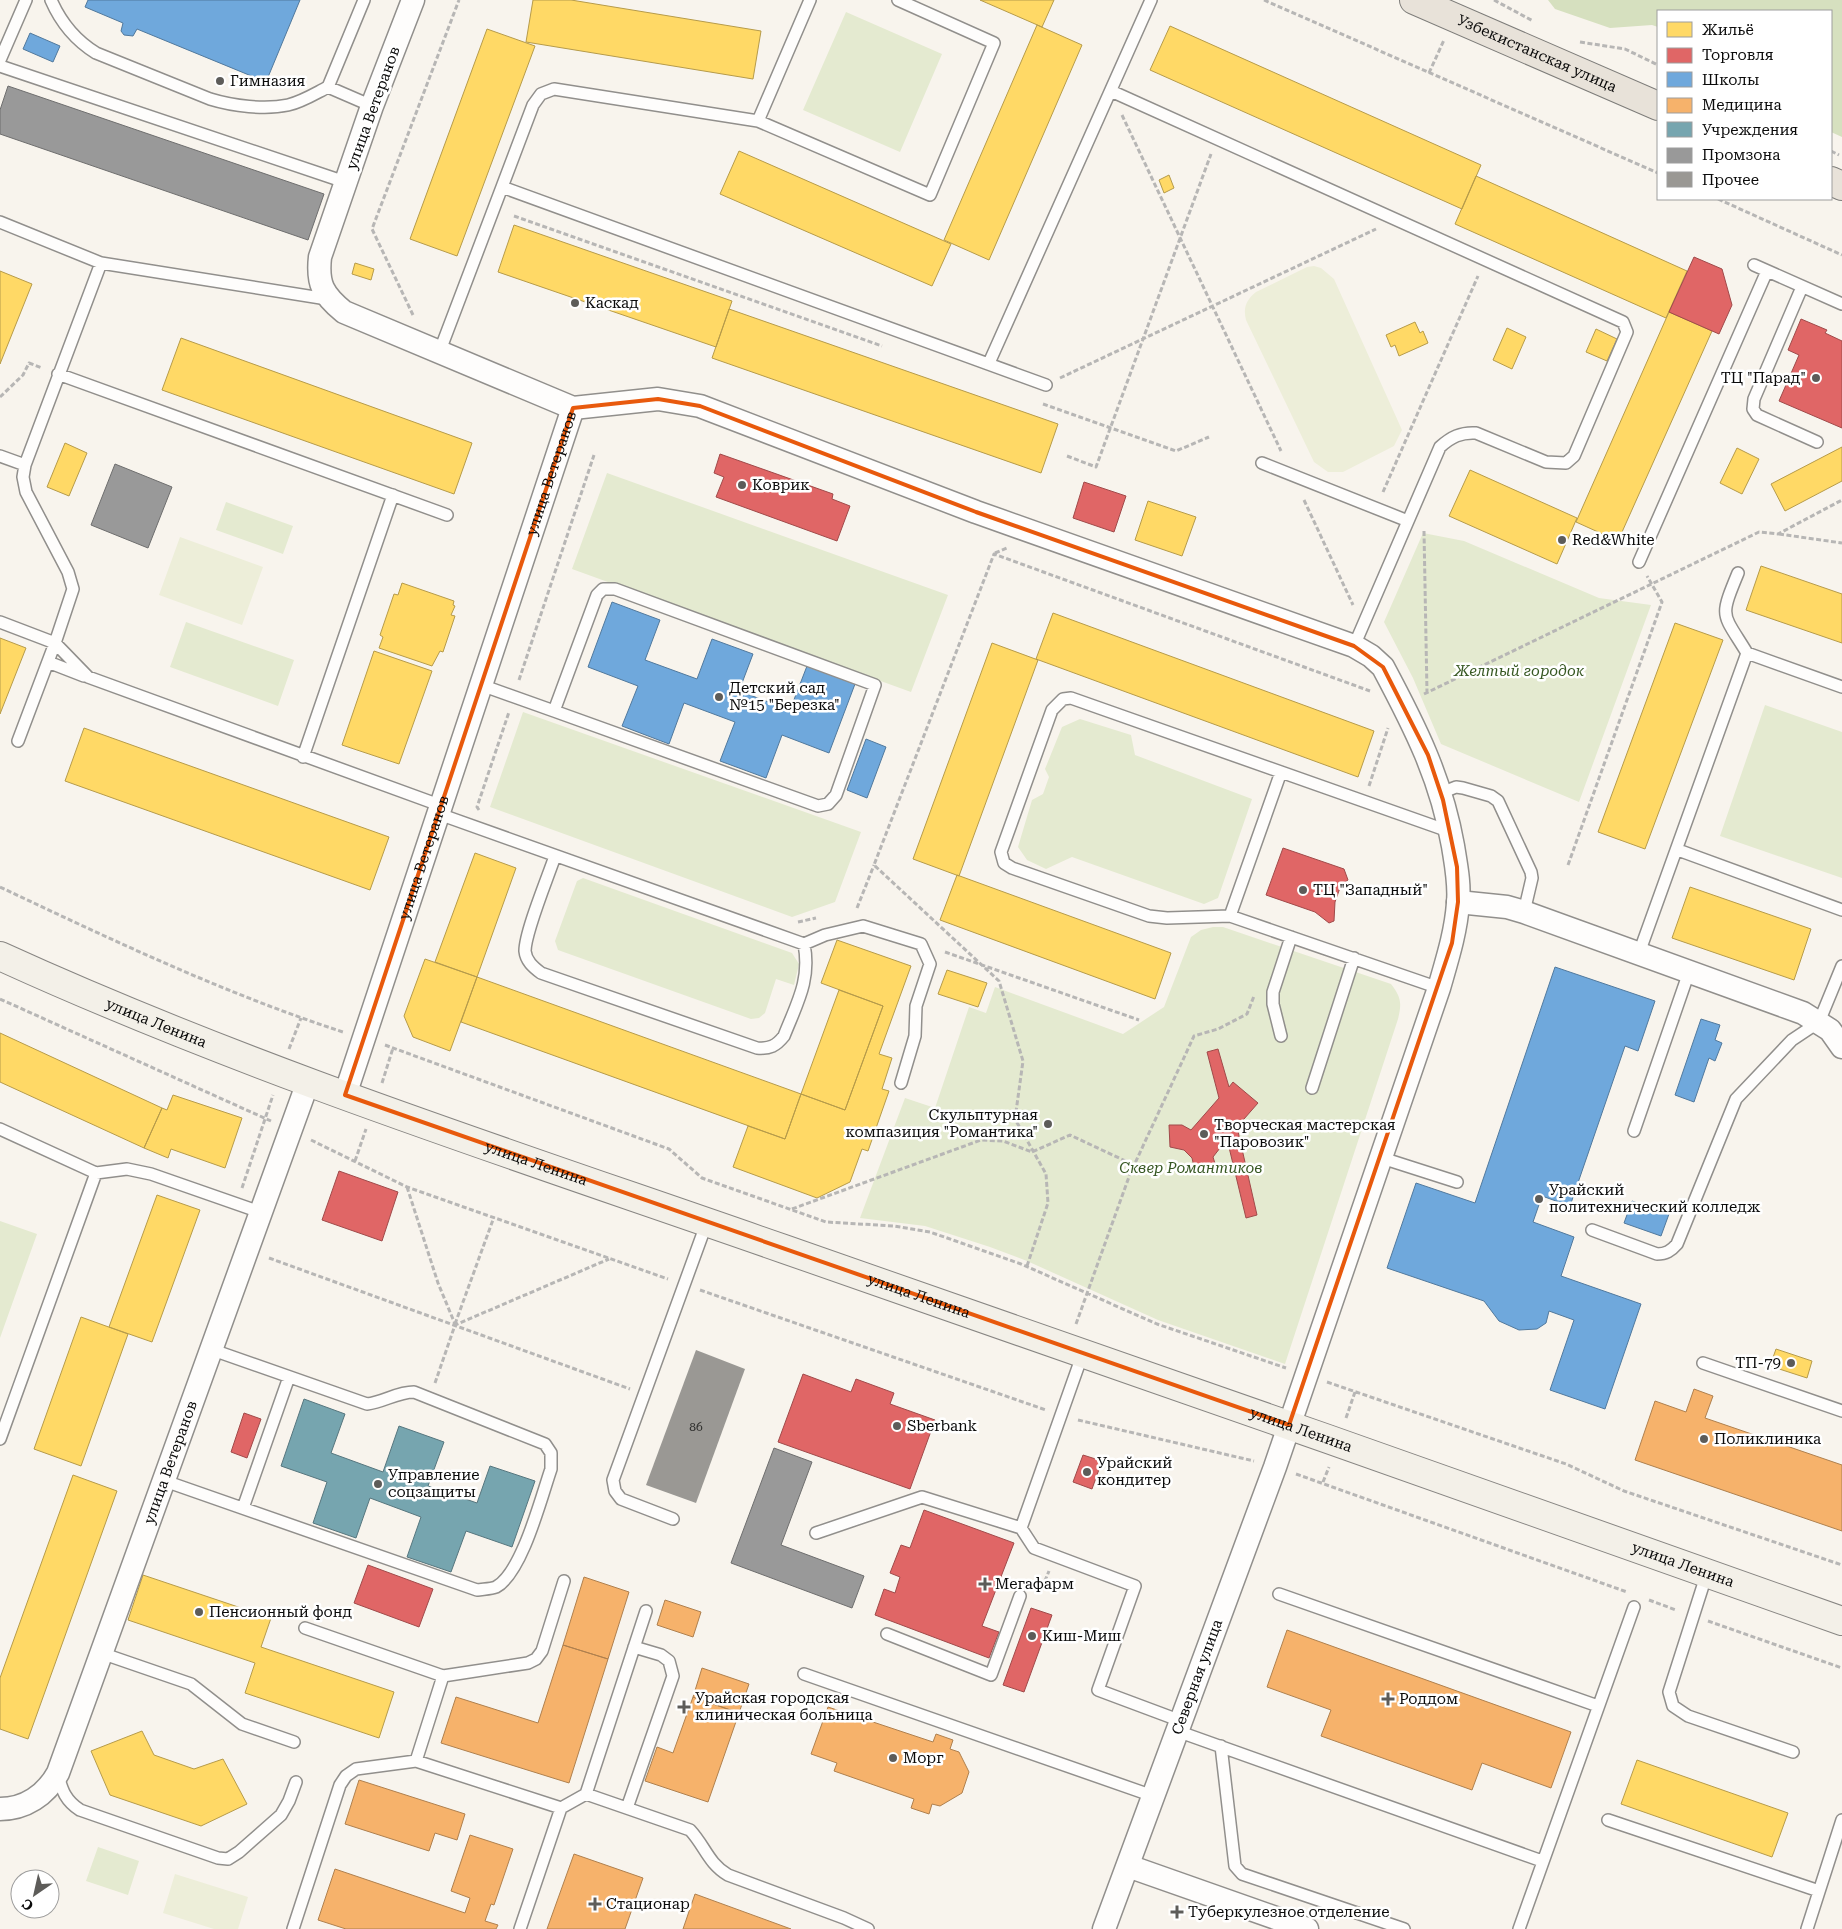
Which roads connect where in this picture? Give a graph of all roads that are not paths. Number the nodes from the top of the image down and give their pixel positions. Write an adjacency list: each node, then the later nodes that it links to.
1 (26, 0): 9 (lane)
2 (51, 0): 11 (lane)
3 (364, 0): 11 (lane)
4 (413, 0): 13 (street, улица Ветеранов)
5 (810, 0): 15 (lane)
6 (898, 0): 15 (lane)
7 (1151, 0): 12 (lane)
8 (1419, 1): 14 (main road, Узбекистанская улица)
9 (0, 60)
10 (0, 66): 16 (lane)
11 (328, 87): 13 (lane)
12 (1111, 92): 26 (lane); 36 (lane)
13 (372, 106): 16 (street, улица Ветеранов)
14 (1657, 106)
15 (758, 121): 17 (lane)
16 (346, 182): 23 (street, улица Ветеранов)
17 (502, 187): 25 (lane); 26 (lane)
18 (0, 222): 19 (lane)
19 (101, 263): 23 (lane); 27 (lane)
20 (1754, 265): 21 (lane)
21 (1767, 271): 22 (lane); 37 (lane)
22 (1802, 287): 24 (lane); 30 (lane)
23 (327, 299): 25 (street, улица Ветеранов)
24 (1842, 304)
25 (435, 351): 29 (street, улица Ветеранов)
26 (989, 362): 28 (lane)
27 (58, 374): 33 (lane); 34 (lane)
28 (1046, 384)
29 (573, 408): 40 (street, Северная улица); 45 (street, улица Ветеранов)
30 (1817, 442)
31 (0, 456): 33 (lane)
32 (1262, 463): 36 (lane)
33 (25, 465): 41 (lane)
34 (393, 495): 35 (lane); 49 (lane)
35 (448, 515)
36 (1408, 521): 40 (lane)
37 (1639, 562)
38 (1738, 573): 42 (lane)
39 (0, 622): 41 (lane)
40 (1358, 636): 51 (street, Северная улица)
41 (55, 643): 43 (lane); 44 (lane)
42 (1747, 653): 46 (lane); 54 (lane)
43 (48, 662): 44 (lane); 48 (lane)
44 (88, 677): 49 (lane)
45 (481, 685): 47 (lane); 52 (street, улица Ветеранов)
46 (1842, 687)
47 (554, 711): 47 (lane)
48 (18, 740)
49 (303, 757): 52 (lane)
50 (1281, 772): 53 (lane); 59 (lane); 59 (lane)
51 (1441, 793): 53 (street, Северная улица); 58 (lane)
52 (440, 810): 55 (lane); 74 (street, улица Ветеранов)
53 (1451, 832): 56 (street, Северная улица)
54 (1678, 850): 57 (lane); 62 (lane)
55 (555, 856): 61 (lane); 61 (lane)
56 (1458, 902): 58 (street); 67 (street, Северная улица)
57 (1842, 910)
58 (1524, 912): 62 (street)
59 (1230, 916): 60 (lane)
60 (1291, 937): 64 (lane); 69 (lane)
61 (804, 944): 72 (lane)
62 (1639, 954): 66 (street)
63 (0, 956): 71 (main road, улица Ленина)
64 (1354, 958): 67 (lane); 73 (lane)
65 (1842, 966): 68 (lane)
66 (1690, 972): 68 (street); 76 (lane)
67 (1440, 988): 77 (street, Северная улица)
68 (1819, 1022): 70 (street); 82 (lane)
69 (1281, 1036)
70 (1842, 1047)
71 (308, 1082): 74 (main road, улица Ленина); 80 (street, улица Ветеранов)
72 (901, 1083)
73 (1312, 1088)
74 (345, 1095): 81 (main road, улица Ленина)
75 (0, 1129): 78 (lane)
76 (1634, 1131)
77 (1382, 1158): 79 (lane); 88 (street, Северная улица)
78 (96, 1173): 80 (lane); 89 (lane)
79 (1457, 1182)
80 (260, 1212): 83 (street, улица Ветеранов)
81 (707, 1222): 84 (main road, улица Ленина); 92 (lane)
82 (1592, 1230)
83 (210, 1349): 86 (lane); 90 (street, улица Ветеранов)
84 (1075, 1350): 88 (main road, улица Ленина); 93 (lane)
85 (1703, 1363): 87 (lane)
86 (289, 1377): 91 (lane); 91 (lane)
87 (1842, 1410)
88 (1290, 1425): 95 (main road, улица Ленина); 109 (street, Северная улица)
89 (0, 1439)
90 (162, 1480): 91 (lane); 105 (street, улица Ветеранов)
91 (243, 1508)
92 (673, 1519)
93 (1021, 1528): 94 (lane); 109 (lane)
94 (816, 1533)
95 (1707, 1573): 101 (main road, улица Ленина); 112 (lane)
96 (564, 1581): 107 (lane)
97 (1279, 1594): 108 (lane)
98 (1020, 1596): 103 (lane)
99 (1637, 1602): 108 (lane)
100 (646, 1611): 104 (lane)
101 (1842, 1621)
102 (305, 1628): 107 (lane)
103 (887, 1634)
104 (634, 1647): 116 (lane); 119 (lane)
105 (101, 1653): 110 (lane); 114 (street, улица Ветеранов)
106 (804, 1674): 117 (lane)
107 (443, 1676): 113 (lane)
108 (1598, 1706): 123 (lane)
109 (1179, 1726): 111 (lane); 117 (street, Северная улица)
110 (294, 1742)
111 (1221, 1746): 123 (lane); 131 (lane)
112 (1793, 1752)
113 (416, 1761): 118 (lane); 126 (lane)
114 (58, 1774): 115 (lane); 120 (street, улица Ветеранов)
115 (296, 1782)
116 (586, 1794): 118 (lane); 119 (lane)
117 (1153, 1796): 124 (street, Северная улица)
118 (561, 1808): 127 (lane)
119 (627, 1808): 128 (lane)
120 (0, 1809)
121 (1608, 1820): 125 (lane)
122 (1842, 1820): 125 (lane)
123 (1542, 1861): 132 (lane)
124 (1128, 1866): 129 (street, Северная улица); 130 (street)
125 (1819, 1891): 133 (lane)
126 (293, 1929)
127 (520, 1929)
128 (868, 1929)
129 (1104, 1929)
130 (1307, 1929)
131 (1404, 1929)
132 (1519, 1929)
133 (1806, 1929)

